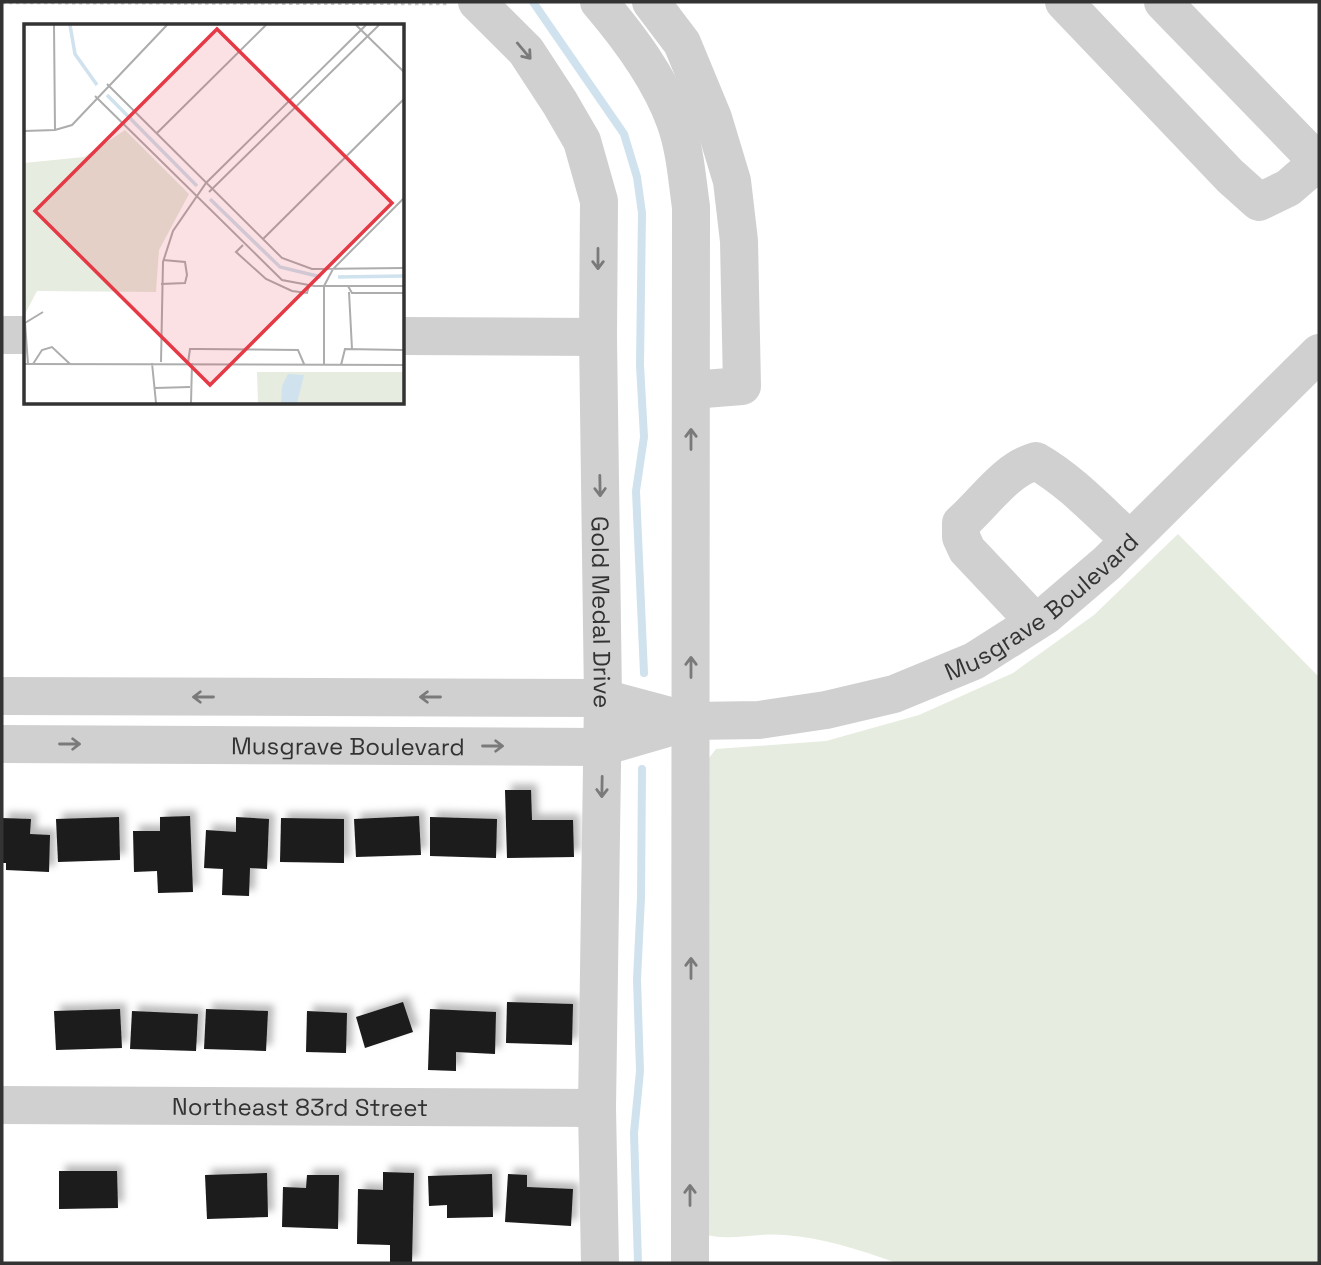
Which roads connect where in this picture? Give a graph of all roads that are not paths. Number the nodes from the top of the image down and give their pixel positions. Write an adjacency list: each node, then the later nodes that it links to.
1 (600, 2): 8 (street)
2 (651, 2): 6 (street)
3 (1064, 2): 7 (street)
4 (1163, 2): 7 (street)
5 (464, 3): 12 (street, Gold Medal Drive, one-way to 12)
6 (722, 148): 8 (street); 14 (street)
7 (1315, 150)
8 (684, 160): 14 (street)
9 (2, 335): 10 (street)
10 (24, 335)
11 (404, 336): 12 (street)
12 (598, 337): 18 (street, Gold Medal Drive, one-way to 18)
13 (1319, 353): 15 (street, Musgrave Boulevard)
14 (691, 390): 19 (street, one-way to 14)
15 (1130, 540): 16 (street, Musgrave Boulevard); 16 (street)
16 (1035, 622): 19 (street, Musgrave Boulevard)
17 (2, 696): 18 (street, Musgrave Boulevard, one-way to 17)
18 (603, 698): 19 (street, Musgrave Boulevard); 21 (street, Gold Medal Drive)
19 (691, 722): 21 (street, Musgrave Boulevard); 25 (street, one-way to 19)
20 (2, 744): 21 (street, Musgrave Boulevard, one-way to 21)
21 (603, 747): 23 (street, Gold Medal Drive, one-way to 23)
22 (2, 1105): 23 (street, Northeast 83rd Street)
23 (597, 1108): 24 (street, Gold Medal Drive)
24 (600, 1263)
25 (690, 1263)

